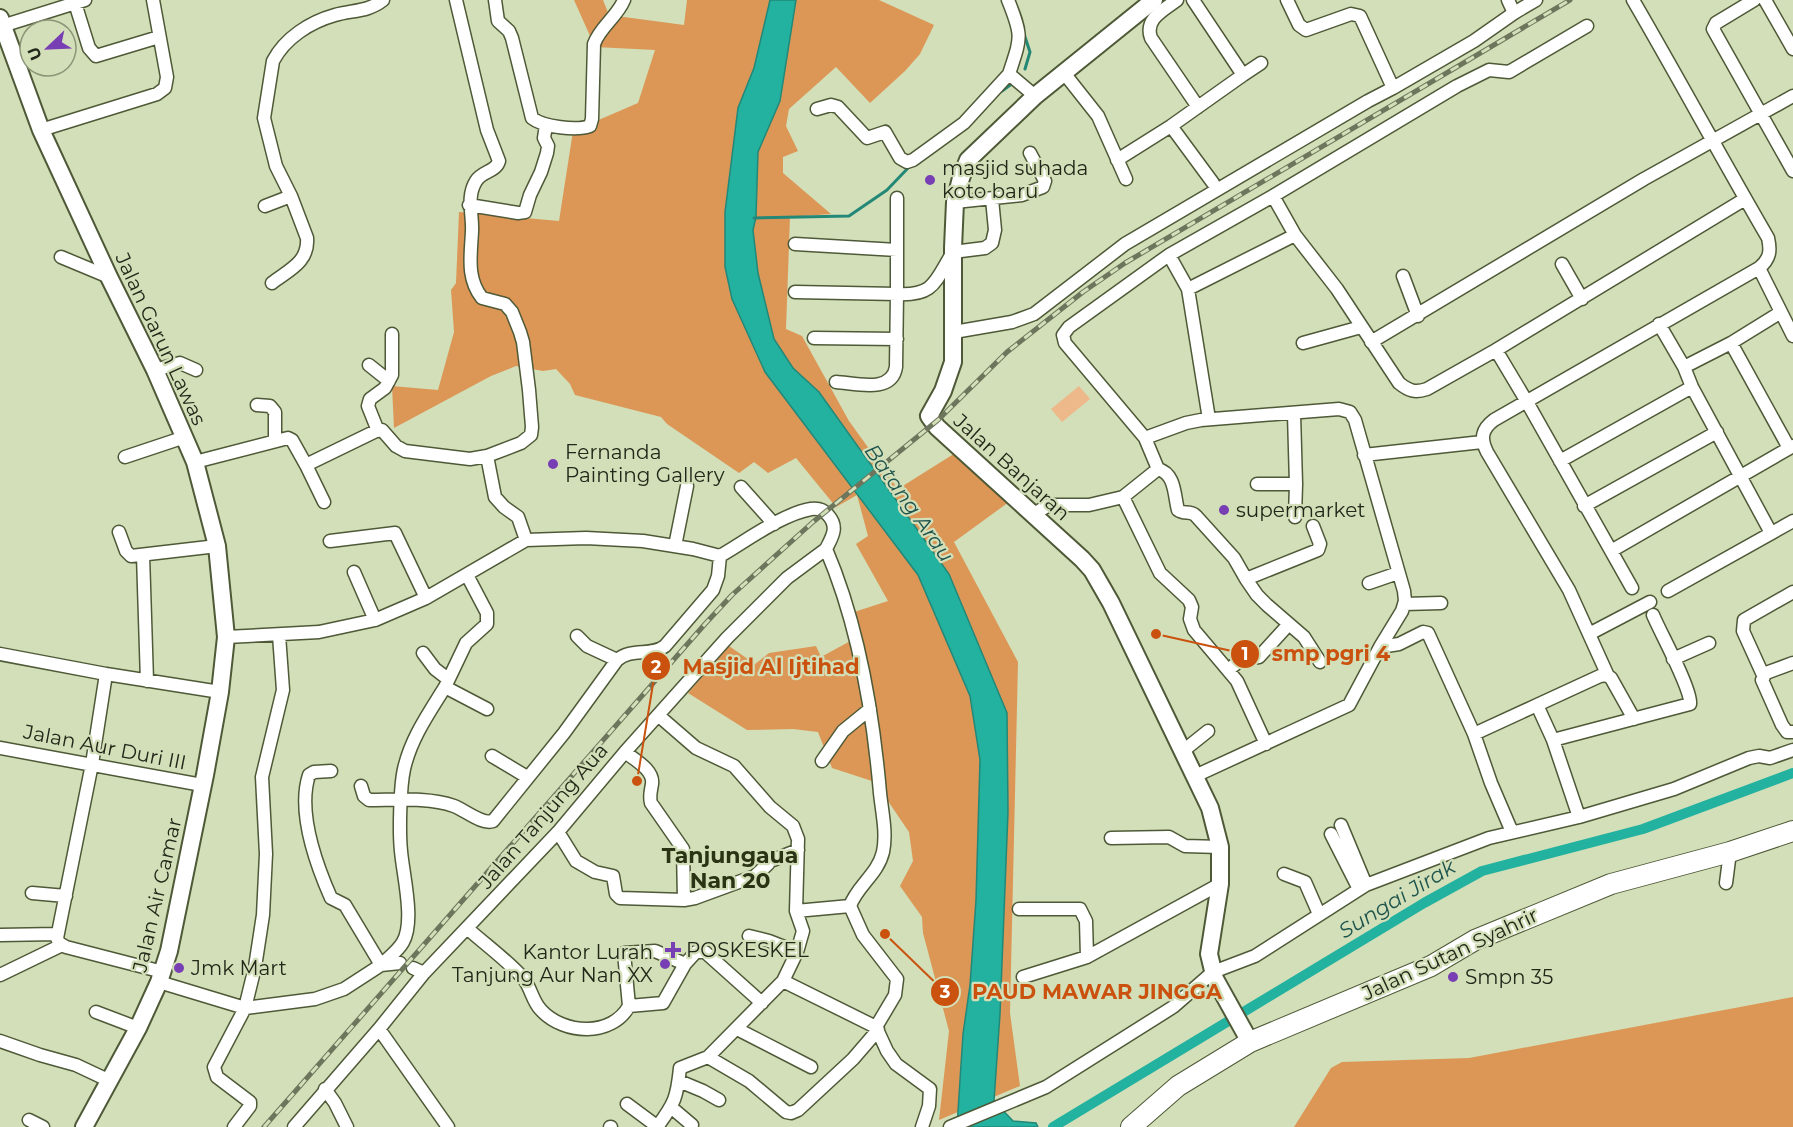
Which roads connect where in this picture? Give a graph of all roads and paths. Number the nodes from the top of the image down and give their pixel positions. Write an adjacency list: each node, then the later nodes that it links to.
1 (153, 0): 20 (street)
2 (383, 0): 41 (street)
3 (456, 0): 47 (street)
4 (495, 0): 32 (street)
5 (624, 0): 32 (street)
6 (1008, 0): 25 (street)
7 (1154, 0): 23 (street, Jalan Banjaran)
8 (1177, 0): 29 (street)
9 (1193, 0): 24 (street)
10 (1287, 0): 26 (street)
11 (1508, 0): 17 (street)
12 (1536, 0): 17 (street)
13 (1633, 0): 35 (street)
14 (1754, 0): 31 (street)
15 (1765, 0): 21 (street)
16 (80, 1): 18 (street); 20 (street)
17 (1514, 13): 26 (street)
18 (1, 22): 34 (street, Jalan Garun Lawas)
19 (1587, 26): 42 (street)
20 (159, 37): 34 (street)
21 (1792, 45)
22 (1261, 63): 24 (street)
23 (1064, 73): 27 (street, Jalan Banjaran); 37 (street)
24 (1243, 75): 29 (street)
25 (1011, 76): 27 (street); 30 (street)
26 (1394, 88): 68 (street)
27 (1032, 93): 46 (street, Jalan Banjaran)
28 (1793, 96): 31 (street)
29 (1198, 107): 33 (street)
30 (817, 109)
31 (1761, 114): 35 (street); 38 (street)
32 (546, 125): 47 (street)
33 (1171, 126): 37 (street); 40 (street)
34 (41, 129): 58 (street, Jalan Garun Lawas)
35 (1712, 142): 45 (street); 65 (street)
36 (1030, 153): 44 (street)
37 (1118, 160): 39 (street)
38 (1793, 171)
39 (1126, 179)
40 (1213, 183)
41 (291, 196): 48 (street); 59 (street)
42 (1273, 196): 49 (street); 53 (street)
43 (897, 198): 51 (street)
44 (992, 199): 46 (street); 52 (street)
45 (1745, 199): 56 (street); 63 (street)
46 (955, 202): 52 (street, Jalan Banjaran)
47 (469, 205): 96 (street)
48 (265, 206)
49 (1295, 235): 60 (street); 67 (street)
50 (795, 244): 51 (street)
51 (897, 250): 62 (street)
52 (953, 252): 62 (street); 68 (street, Jalan Banjaran)
53 (1169, 255): 60 (street); 91 (street)
54 (60, 257): 58 (street)
55 (1562, 264): 63 (street)
56 (1759, 268): 64 (street); 66 (street)
57 (1403, 276): 65 (street)
58 (109, 278): 79 (street, Jalan Garun Lawas)
59 (272, 283)
60 (1188, 290): 87 (street)
61 (795, 292): 62 (street)
62 (897, 294): 72 (street)
63 (1582, 299): 76 (street)
64 (1781, 312): 70 (street); 75 (street)
65 (1418, 316): 73 (street)
66 (1659, 324): 78 (street); 84 (street)
67 (1361, 327): 73 (street); 74 (street)
68 (954, 332): 110 (street, Jalan Banjaran)
69 (392, 334): 81 (street)
70 (1793, 336)
71 (814, 338): 72 (street)
72 (897, 339): 82 (street)
73 (1371, 342): 76 (street)
74 (1303, 343)
75 (1731, 343): 78 (street); 94 (street)
76 (1496, 350): 84 (street)
77 (369, 365): 81 (street)
78 (1684, 367): 83 (street)
79 (155, 370): 80 (street); 90 (street, Jalan Garun Lawas)
80 (196, 370)
81 (389, 381): 88 (street)
82 (836, 382)
83 (1692, 387): 89 (street); 98 (street)
84 (1527, 402): 93 (street); 98 (street)
85 (257, 405): 92 (street)
86 (1294, 414): 87 (street); 95 (street); 104 (street)
87 (1209, 419): 91 (street)
88 (378, 431): 96 (street); 100 (street)
89 (1717, 432): 102 (street); 109 (street)
90 (185, 437): 97 (street); 99 (street, Jalan Garun Lawas)
91 (1145, 438): 101 (street)
92 (275, 441): 99 (street); 100 (street)
93 (1482, 442): 95 (street); 138 (street)
94 (1791, 447): 102 (street)
95 (1364, 455): 126 (street)
96 (487, 456): 117 (street)
97 (125, 457)
98 (1560, 461): 109 (street)
99 (195, 462): 119 (street, Jalan Garun Lawas)
100 (306, 465): 108 (street)
101 (1158, 469): 107 (street); 128 (street)
102 (1740, 477): 116 (street); 122 (street)
103 (1257, 484): 104 (street)
104 (1296, 484): 111 (street)
105 (687, 486): 120 (street)
106 (741, 487): 113 (street)
107 (1123, 497): 110 (street); 150 (street)
108 (324, 502)
109 (1584, 506): 122 (street)
110 (1032, 515): 169 (street, Jalan Banjaran)
111 (1295, 517)
112 (1793, 521): 116 (street)
113 (774, 524): 121 (street); 124 (street)
114 (1313, 526): 128 (street)
115 (119, 532): 123 (street)
116 (1771, 533): 131 (street)
117 (526, 540): 120 (street); 127 (street)
118 (330, 541): 133 (street)
119 (217, 546): 123 (street); 141 (street, Jalan Garun Lawas)
120 (675, 546): 124 (street)
121 (826, 549): 159 (street); 160 (street, Jalan Tanjung Aua)
122 (1611, 550): 130 (street)
123 (143, 555): 154 (street)
124 (720, 556): 147 (street)
125 (354, 572): 136 (street)
126 (1398, 573): 129 (street); 135 (street)
127 (467, 575): 133 (street); 155 (street)
128 (1246, 579): 137 (street)
129 (1370, 583)
130 (1632, 588)
131 (1668, 591)
132 (1793, 592): 152 (street)
133 (426, 598): 136 (street)
134 (1441, 603): 135 (street)
135 (1404, 604): 143 (street)
136 (375, 620): 139 (street)
137 (1289, 624): 148 (street); 150 (street)
138 (1589, 634): 146 (street); 153 (street)
139 (279, 635): 141 (street); 216 (street)
140 (577, 636): 147 (street)
141 (226, 637): 156 (street, Jalan Garun Lawas)
142 (1709, 643): 146 (street)
143 (1380, 646): 164 (street); 166 (street)
144 (423, 653): 155 (street)
145 (0, 654): 151 (street)
146 (1673, 659): 161 (street)
147 (617, 660): 176 (street)
148 (1320, 662)
149 (1793, 663): 152 (street)
150 (1228, 670): 166 (street)
151 (106, 674): 154 (street); 173 (street)
152 (1763, 675): 163 (street)
153 (1608, 676): 157 (street); 161 (street)
154 (147, 681): 156 (street)
155 (446, 683): 158 (street); 179 (street)
156 (220, 692): 177 (street, Jalan Air Camar)
157 (1538, 705): 164 (street); 165 (street)
158 (487, 709)
159 (870, 709): 172 (street); 196 (street)
160 (659, 716): 170 (street, Jalan Tanjung Aua); 187 (street)
161 (1634, 719): 165 (street)
162 (1208, 730): 169 (street)
163 (1793, 732)
164 (1474, 734): 184 (street)
165 (1553, 740): 180 (street)
166 (1266, 744): 175 (street)
167 (0, 748): 173 (street, Jalan Aur Duri III)
168 (1793, 750): 180 (street)
169 (1183, 751): 175 (street, Jalan Banjaran)
170 (626, 752): 183 (street, Jalan Tanjung Aua); 195 (street)
171 (492, 756): 176 (street)
172 (822, 760)
173 (92, 764): 177 (street, Jalan Aur Duri III); 194 (street)
174 (331, 771): 208 (street)
175 (1196, 776): 186 (street, Jalan Banjaran)
176 (527, 777): 179 (street)
177 (202, 785): 212 (street, Jalan Air Camar)
178 (361, 786): 179 (street)
179 (402, 801): 208 (street)
180 (1580, 817): 184 (street)
181 (1336, 830): 192 (street)
182 (1793, 831): 188 (main road, Jalan Sutan Syahrir)
183 (558, 832): 195 (street); 200 (street, Jalan Tanjung Aua)
184 (1512, 832): 192 (street)
185 (1111, 838): 186 (street)
186 (1220, 847): 191 (street, Jalan Banjaran)
187 (798, 850): 195 (street); 198 (street)
188 (1730, 852): 190 (street); 222 (main road, Jalan Sutan Syahrir)
189 (1284, 874): 199 (street)
190 (1725, 883)
191 (1221, 884): 205 (street); 210 (street, Jalan Banjaran)
192 (1363, 887): 199 (street)
193 (32, 893): 194 (street)
194 (66, 896): 203 (street)
195 (684, 900)
196 (850, 906): 198 (street); 221 (street)
197 (1019, 909): 205 (street)
198 (796, 911): 204 (street)
199 (1319, 914): 210 (street)
200 (468, 929): 215 (street); 219 (street, Jalan Tanjung Aua)
201 (0, 935): 203 (street)
202 (749, 936): 204 (street)
203 (60, 940): 209 (street); 212 (street)
204 (797, 952): 213 (street)
205 (1087, 957): 211 (street)
206 (400, 963): 208 (street)
207 (685, 964): 214 (street); 215 (street); 215 (street)
208 (381, 965): 216 (street)
209 (0, 975)
210 (1214, 975): 222 (street); 243 (street)
211 (1023, 976)
212 (161, 977): 216 (street); 218 (street, Jalan Air Camar)
213 (783, 981): 214 (street); 221 (street)
214 (762, 1004): 220 (street)
215 (629, 1006)
216 (245, 1008): 237 (street)
217 (96, 1012): 218 (street)
218 (138, 1028): 226 (street, Jalan Air Camar)
219 (379, 1029): 228 (street, Jalan Tanjung Aua); 240 (street)
220 (737, 1029): 224 (street); 225 (street)
221 (877, 1029): 224 (street); 242 (street)
222 (1248, 1039): 234 (main road, Jalan Sutan Syahrir)
223 (0, 1041): 226 (street)
224 (708, 1057): 227 (street)
225 (811, 1067)
226 (110, 1081): 236 (street, Jalan Air Camar)
227 (679, 1081): 229 (street); 231 (street)
228 (325, 1089): 238 (street, Jalan Tanjung Aua); 239 (street)
229 (719, 1100)
230 (627, 1104): 241 (street)
231 (672, 1108): 233 (street); 241 (street)
232 (29, 1120): 235 (street)
233 (692, 1125)
234 (1134, 1126)
235 (43, 1127)
236 (84, 1127)
237 (234, 1127)
238 (294, 1127)
239 (347, 1127)
240 (448, 1127)
241 (658, 1127)
242 (922, 1127)
243 (950, 1127)

